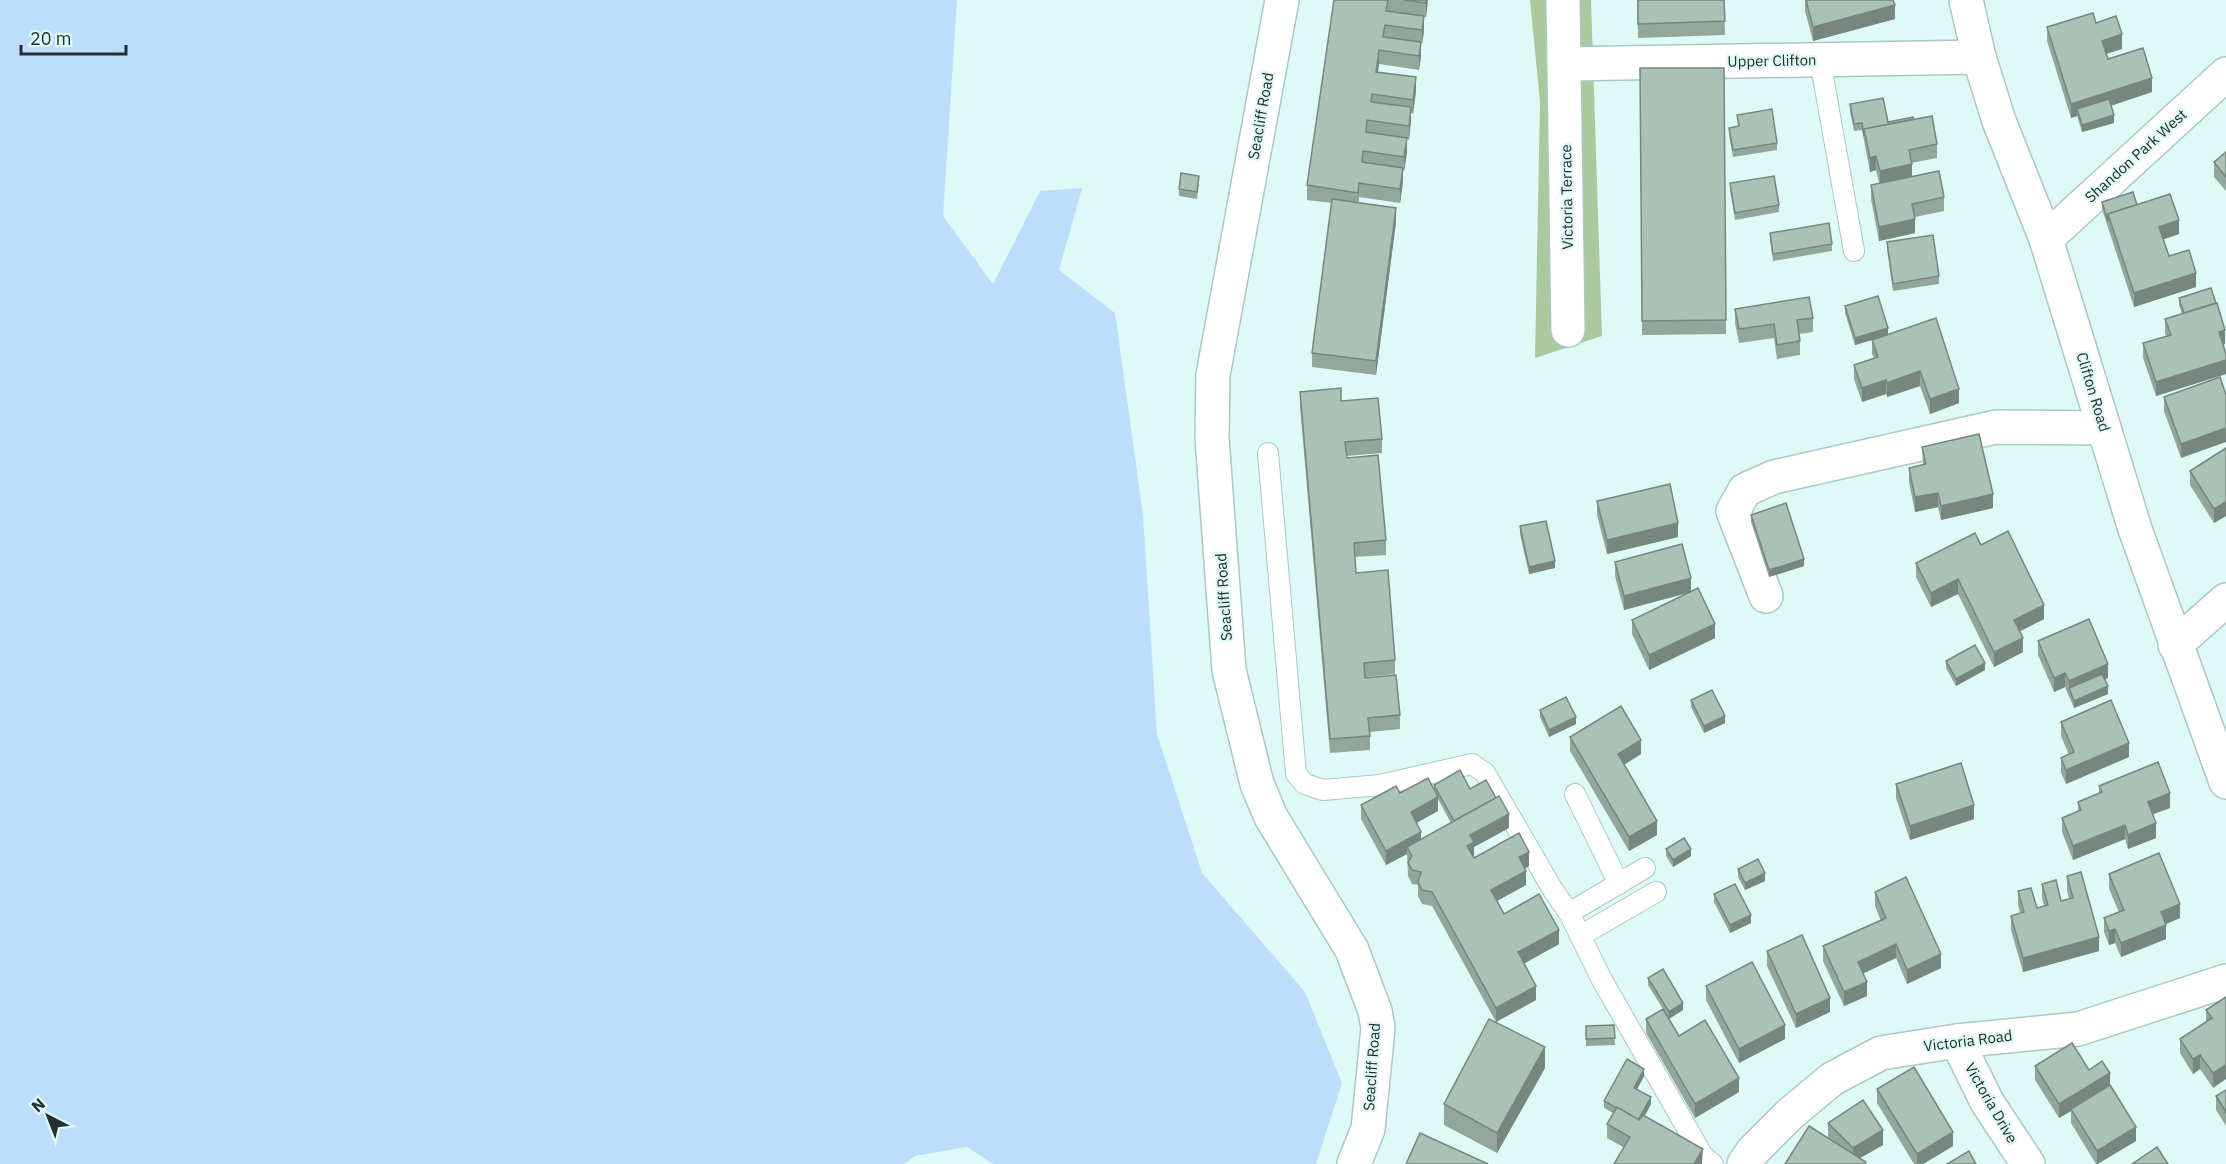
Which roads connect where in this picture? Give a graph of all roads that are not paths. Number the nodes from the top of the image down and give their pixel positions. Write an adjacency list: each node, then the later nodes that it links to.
1 (1282, 0): 25 (street, Seacliff Road)
2 (1563, 0): 6 (street, Victoria Terrace)
3 (1966, 0): 4 (street, Clifton Road)
4 (1979, 57): 5 (street, Upper Clifton); 8 (street, Clifton Road)
5 (1820, 60): 6 (street, Upper Clifton); 9 (lane)
6 (1565, 64): 10 (street, Victoria Terrace)
7 (2226, 74): 8 (street, Shandon Park West)
8 (2046, 238): 11 (street, Clifton Road)
9 (1854, 251)
10 (1568, 330)
11 (2104, 428): 13 (street); 15 (street, Clifton Road)
12 (1268, 453): 21 (lane)
13 (1766, 596)
14 (2226, 600): 15 (street)
15 (2175, 645): 16 (street, Clifton Road)
16 (2226, 782)
17 (1575, 794): 19 (lane)
18 (1645, 868): 19 (lane)
19 (1619, 884): 21 (lane)
20 (1656, 892): 22 (lane)
21 (1569, 913): 22 (lane)
22 (1580, 936): 26 (lane)
23 (2226, 981): 24 (street, Victoria Road)
24 (1957, 1041): 27 (street, Victoria Road); 28 (street, Victoria Drive)
25 (1354, 1164)
26 (1713, 1164)
27 (1744, 1164)
28 (2028, 1164)

